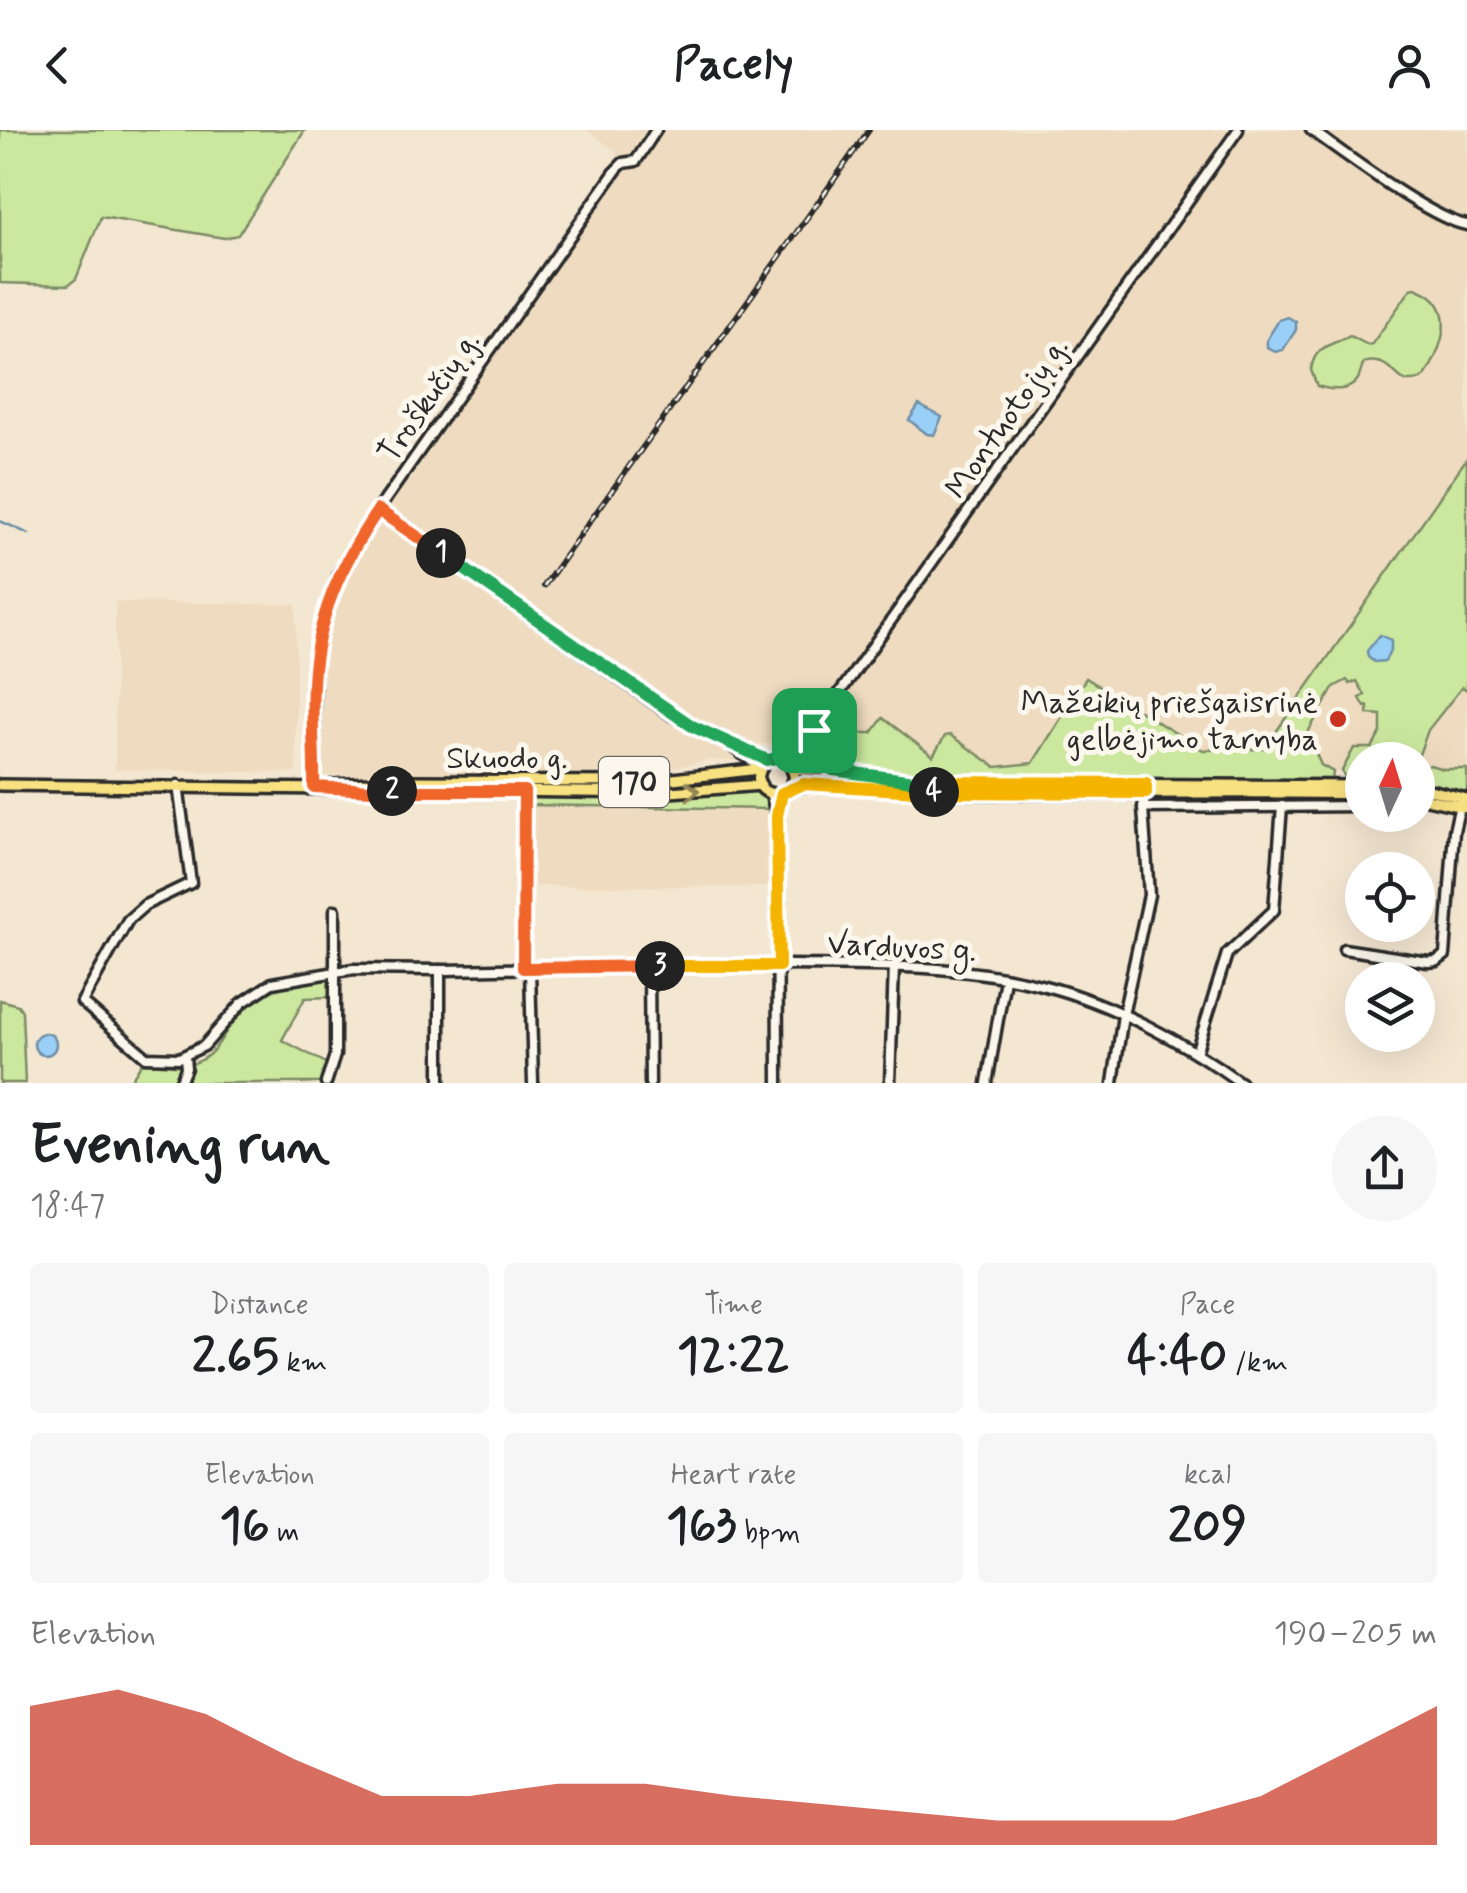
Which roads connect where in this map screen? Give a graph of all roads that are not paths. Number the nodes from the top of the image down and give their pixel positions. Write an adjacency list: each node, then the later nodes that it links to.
1 (656, 130): 5 (street, Troškučių g.)
2 (1238, 130): 6 (street, Montuotojų g.)
3 (1311, 130): 4 (street)
4 (1467, 225)
5 (378, 510): 8 (street); 15 (street, Troškučių g.)
6 (813, 731): 7 (street, Montuotojų g.); 9 (street, Montuotojų g.); 10 (main road)
7 (782, 758): 8 (main road); 9 (main road)
8 (762, 765): 13 (main road); 15 (main road, Skuodo g. / 170)
9 (793, 768): 10 (main road); 18 (main road)
10 (833, 770): 16 (main road)
11 (0, 785): 12 (main road, Skuodo g. / 170)
12 (178, 785): 15 (main road, Skuodo g. / 170); 39 (street)
13 (761, 786): 17 (main road, Skuodo g. / 170, one-way to 13); 19 (main road)
14 (1345, 786): 16 (main road)
15 (314, 787): 17 (main road, Skuodo g. / 170)
16 (1146, 788): 18 (main road); 21 (main road); 26 (street)
17 (524, 791): 33 (street)
18 (786, 791): 19 (main road); 27 (street)
19 (770, 793): 27 (street)
20 (1435, 793): 23 (main road)
21 (1345, 794)
22 (1435, 799): 23 (main road)
23 (1465, 804): 29 (street)
24 (1282, 806): 25 (street); 26 (street); 38 (street)
25 (1345, 806)
26 (1143, 808): 37 (street)
27 (777, 816): 31 (street)
28 (334, 910): 34 (street)
29 (1344, 948)
30 (649, 966): 31 (street, Varduvos g.); 33 (street, Varduvos g.); 44 (street)
31 (779, 966): 32 (street, Varduvos g.); 45 (street)
32 (894, 966): 36 (street, Varduvos g.); 46 (street)
33 (527, 968): 35 (street, Varduvos g.); 43 (street)
34 (337, 970): 35 (street, Varduvos g.); 39 (street, Varduvos g.); 41 (street)
35 (440, 970): 42 (street)
36 (1006, 979): 37 (street, Varduvos g.); 47 (street)
37 (1123, 1015): 38 (street, Varduvos g.); 48 (street)
38 (1196, 1053): 49 (street, Varduvos g.)
39 (184, 1057): 40 (street)
40 (180, 1083)
41 (326, 1083)
42 (440, 1083)
43 (534, 1083)
44 (650, 1083)
45 (778, 1083)
46 (890, 1083)
47 (987, 1083)
48 (1112, 1083)
49 (1241, 1083)

